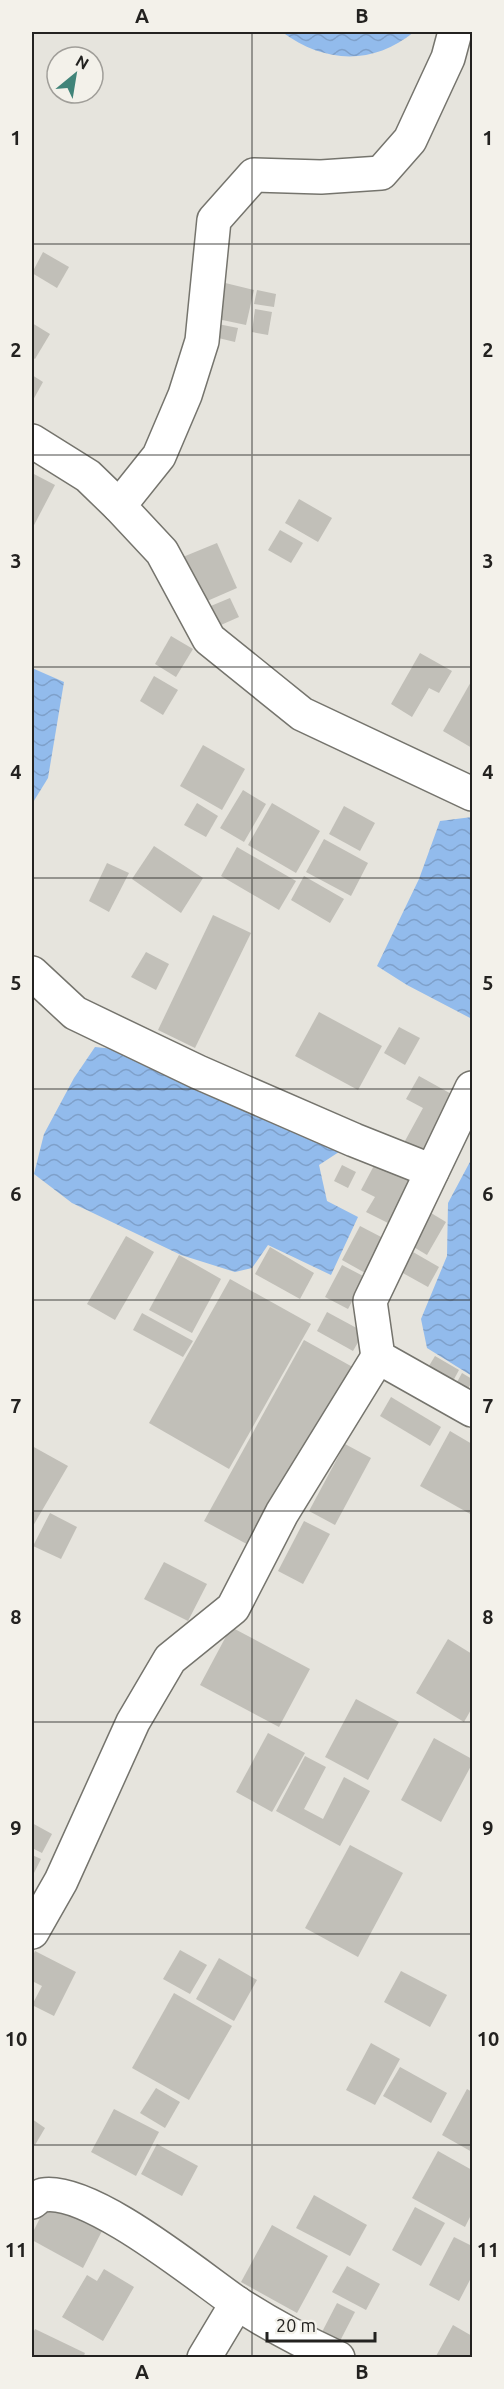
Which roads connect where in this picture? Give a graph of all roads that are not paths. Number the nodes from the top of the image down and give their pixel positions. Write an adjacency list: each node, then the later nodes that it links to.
1 (455, 32): 3 (street)
2 (32, 441): 3 (street)
3 (119, 506): 4 (street)
4 (472, 794)
5 (32, 973): 7 (street)
6 (472, 1088): 7 (street)
7 (432, 1171): 8 (street)
8 (378, 1357): 9 (street); 10 (street)
9 (472, 1410)
10 (32, 1932)
11 (32, 2202): 12 (street)
12 (237, 2303): 13 (street); 14 (street)
13 (204, 2358)
14 (338, 2358)

